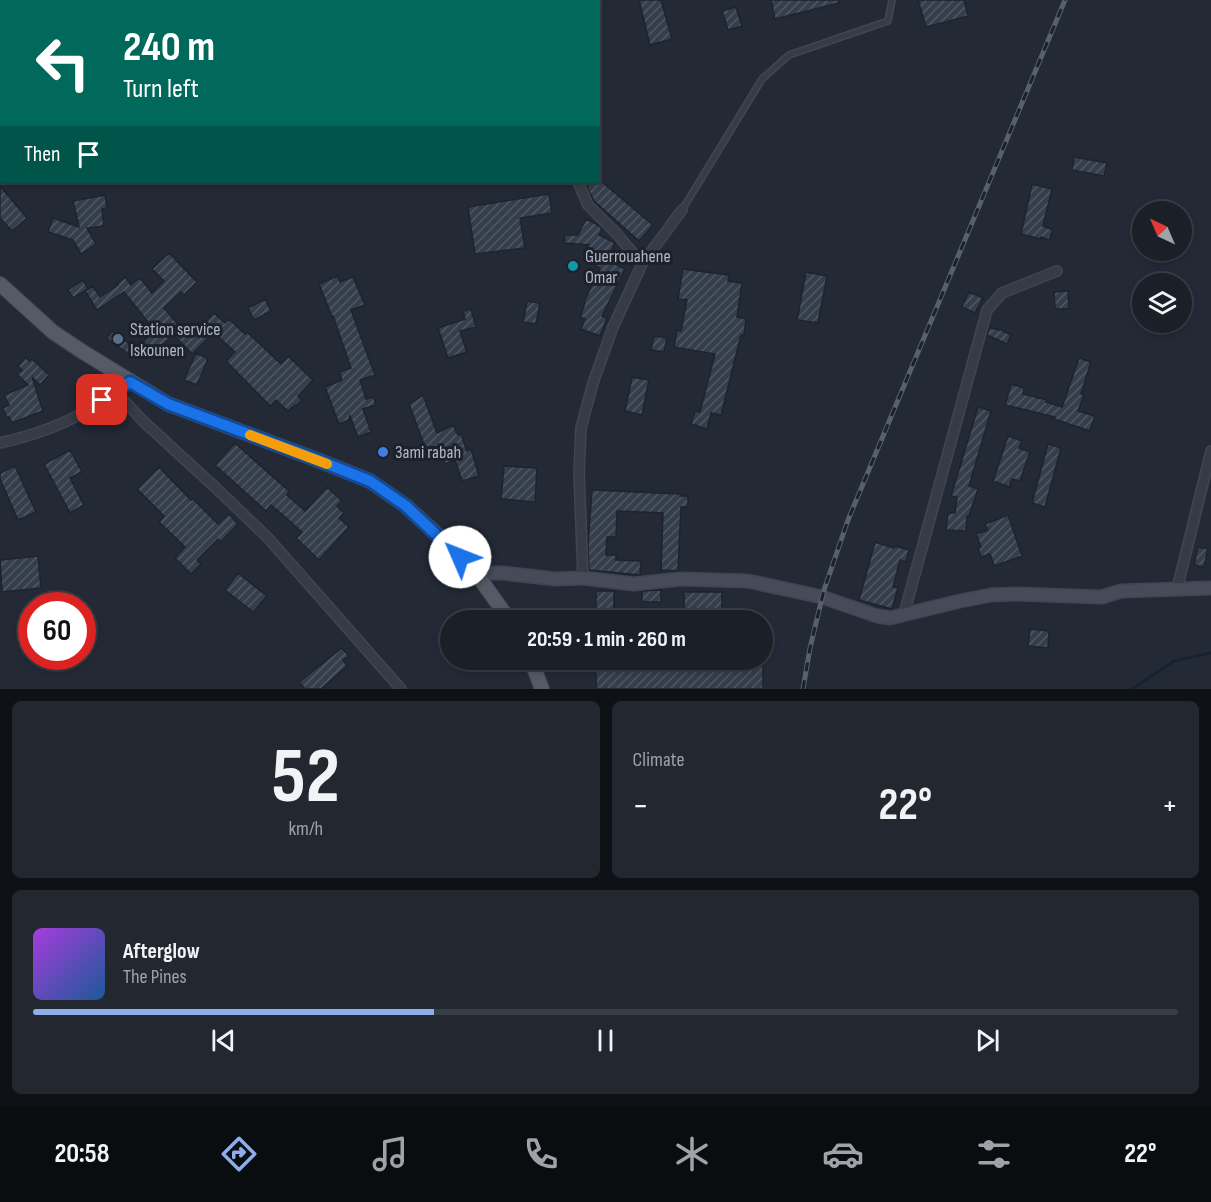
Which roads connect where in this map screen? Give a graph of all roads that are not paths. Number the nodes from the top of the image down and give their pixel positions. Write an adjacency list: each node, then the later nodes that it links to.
1 (892, 0): 3 (lane)
2 (578, 183): 4 (street)
3 (682, 210): 4 (street)
4 (642, 264): 12 (street)
5 (1057, 271): 16 (street)
6 (0, 284): 7 (main road)
7 (130, 382): 8 (street); 11 (main road)
8 (115, 391): 9 (street); 18 (street)
9 (0, 442)
10 (1211, 451): 14 (street)
11 (476, 573): 12 (street); 15 (main road)
12 (583, 578): 16 (street)
13 (1211, 588): 14 (street)
14 (1177, 589): 16 (street)
15 (502, 610)
16 (904, 614)
17 (535, 670): 19 (main road)
18 (401, 689)
19 (542, 689)

